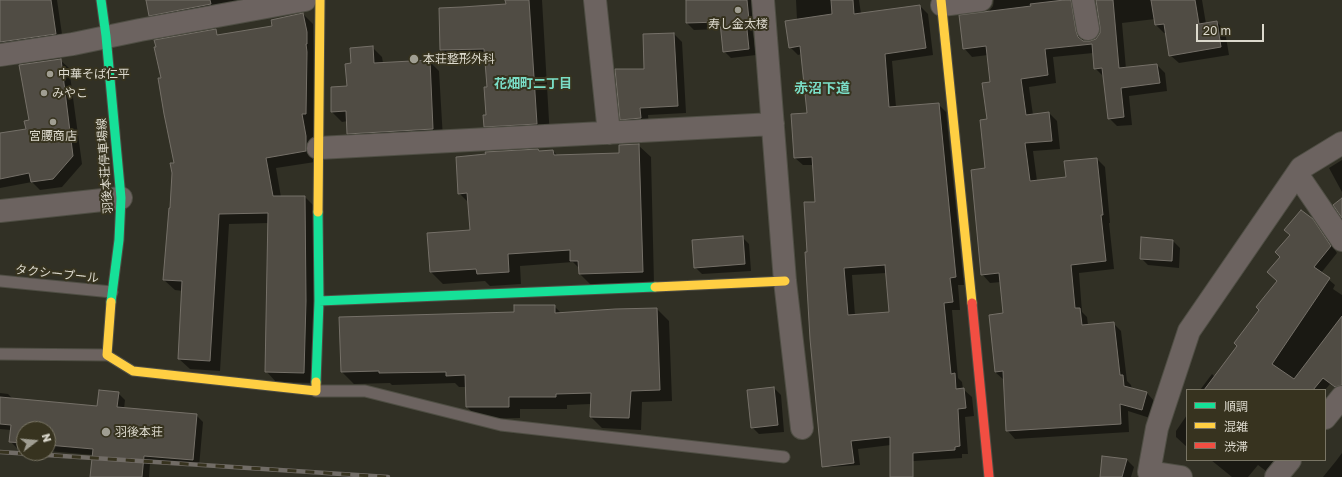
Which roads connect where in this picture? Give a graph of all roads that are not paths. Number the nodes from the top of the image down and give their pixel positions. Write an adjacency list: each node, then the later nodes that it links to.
1 (101, 0): 10 (street, 羽後本荘停車場線)
2 (305, 0): 10 (street)
3 (320, 0): 15 (street)
4 (595, 0): 13 (street)
5 (762, 0): 12 (street)
6 (981, 0): 8 (street)
7 (1083, 0): 9 (street)
8 (942, 3): 32 (street)
9 (1088, 30)
10 (106, 36): 11 (street); 17 (street, 羽後本荘停車場線)
11 (0, 55)
12 (773, 124): 13 (street); 20 (street)
13 (609, 133): 15 (street)
14 (1342, 143): 16 (street)
15 (318, 148): 23 (street)
16 (1297, 174): 19 (street); 33 (street)
17 (121, 198): 18 (street); 22 (street, 羽後本荘停車場線)
18 (0, 211)
19 (1342, 240)
20 (785, 280): 23 (street); 29 (street)
21 (0, 281): 22 (lane, タクシープール)
22 (112, 292): 25 (street, 羽後本荘停車場線)
23 (319, 301): 26 (street)
24 (0, 354): 25 (lane)
25 (107, 355): 26 (street)
26 (316, 390): 30 (lane)
27 (1342, 397): 28 (street)
28 (1326, 417)
29 (802, 428)
30 (784, 457)
31 (1289, 461): 34 (street)
32 (989, 477)
33 (1181, 477)
34 (1276, 477)

